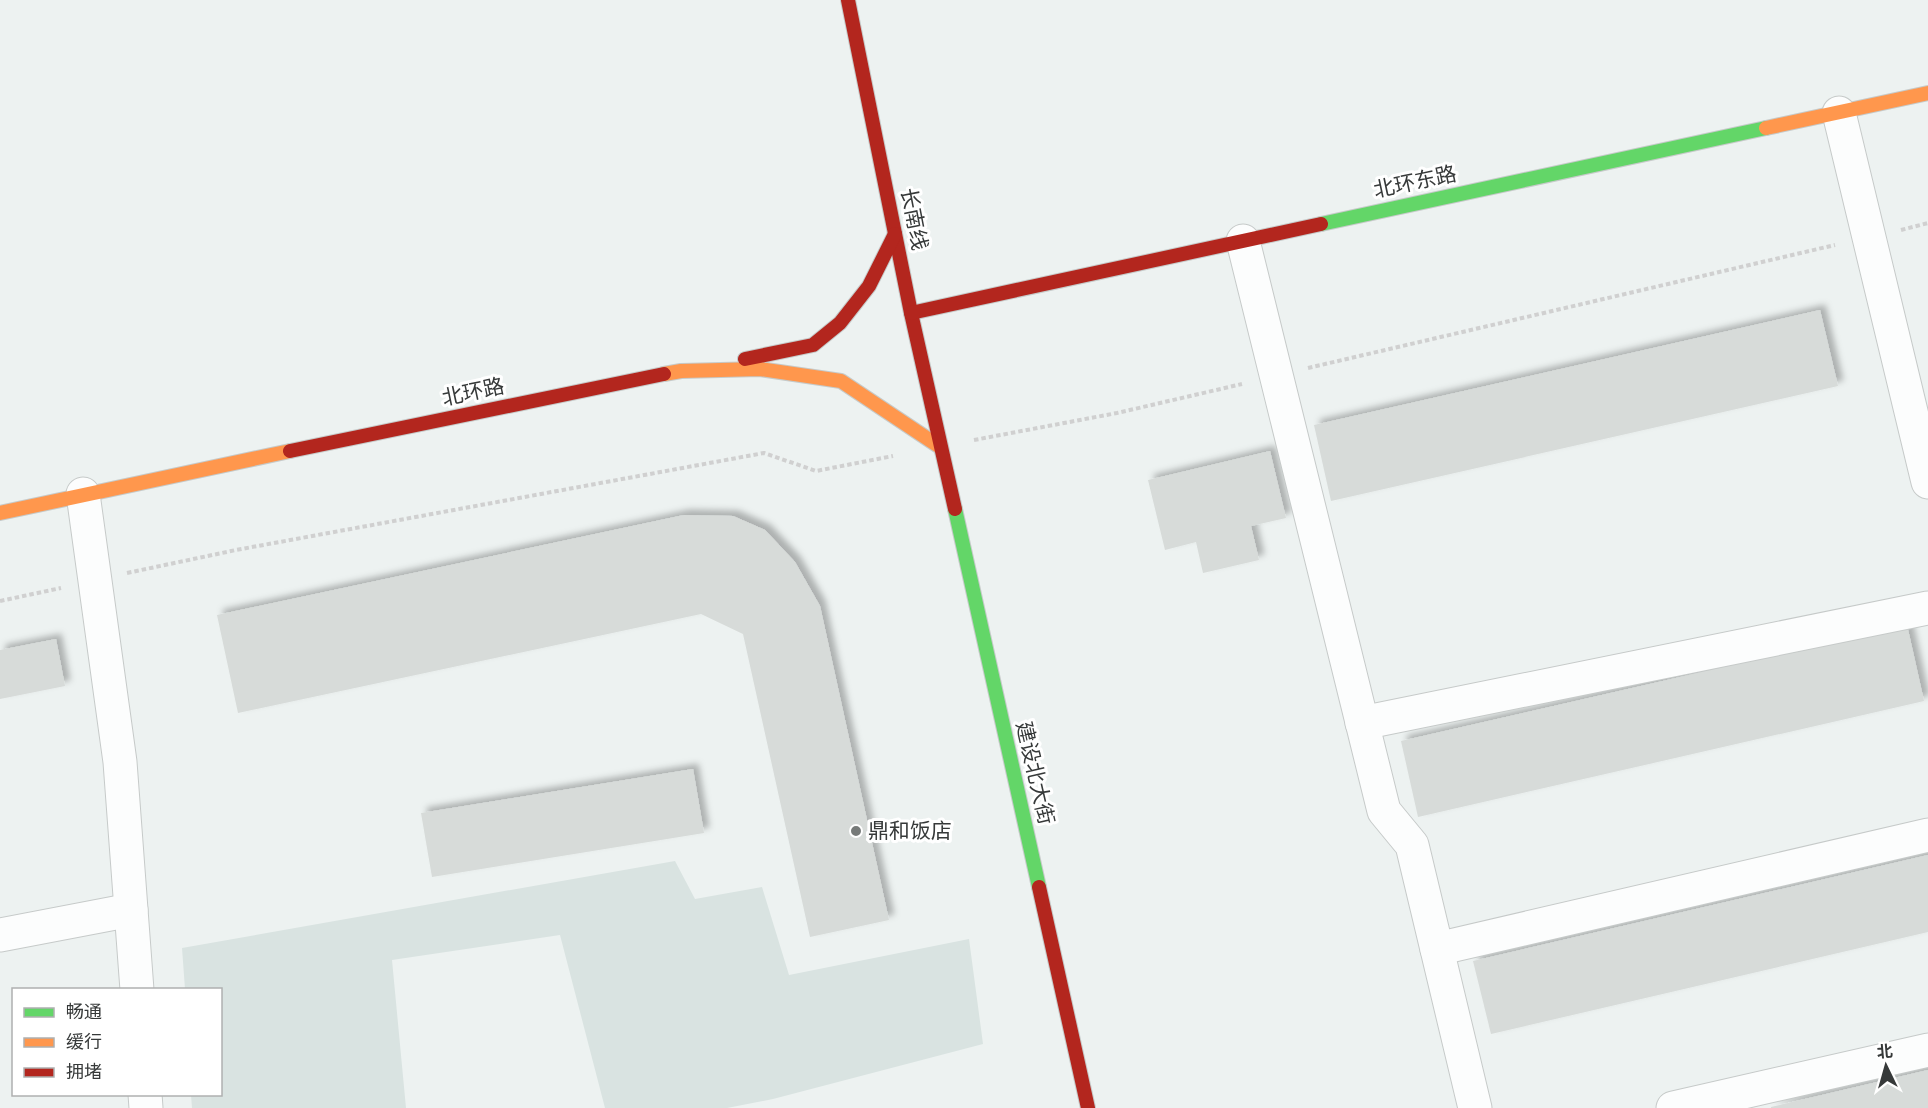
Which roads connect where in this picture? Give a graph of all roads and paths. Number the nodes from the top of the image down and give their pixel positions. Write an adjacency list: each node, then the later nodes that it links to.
1 (848, 0): 4 (street, 长南线)
2 (1928, 93): 3 (street, 北环东路)
3 (1839, 112): 5 (street, 北环东路); 9 (street)
4 (895, 234): 6 (street, 长南线); 7 (street)
5 (1243, 241): 6 (street, 北环东路); 13 (street)
6 (911, 313): 8 (street, 长南线)
7 (681, 371): 8 (street, 北环路); 10 (street, 北环路)
8 (940, 447): 20 (street, 建设北大街)
9 (1928, 480)
10 (83, 494): 11 (street, 北环路); 15 (street)
11 (0, 513)
12 (1928, 608): 13 (street)
13 (1362, 723): 17 (street)
14 (1928, 835): 17 (street)
15 (131, 910): 16 (street); 18 (street)
16 (0, 935)
17 (1437, 949): 21 (street)
18 (137, 988)
19 (1928, 1050): 22 (street)
20 (1088, 1108)
21 (1475, 1108)
22 (1673, 1108)

